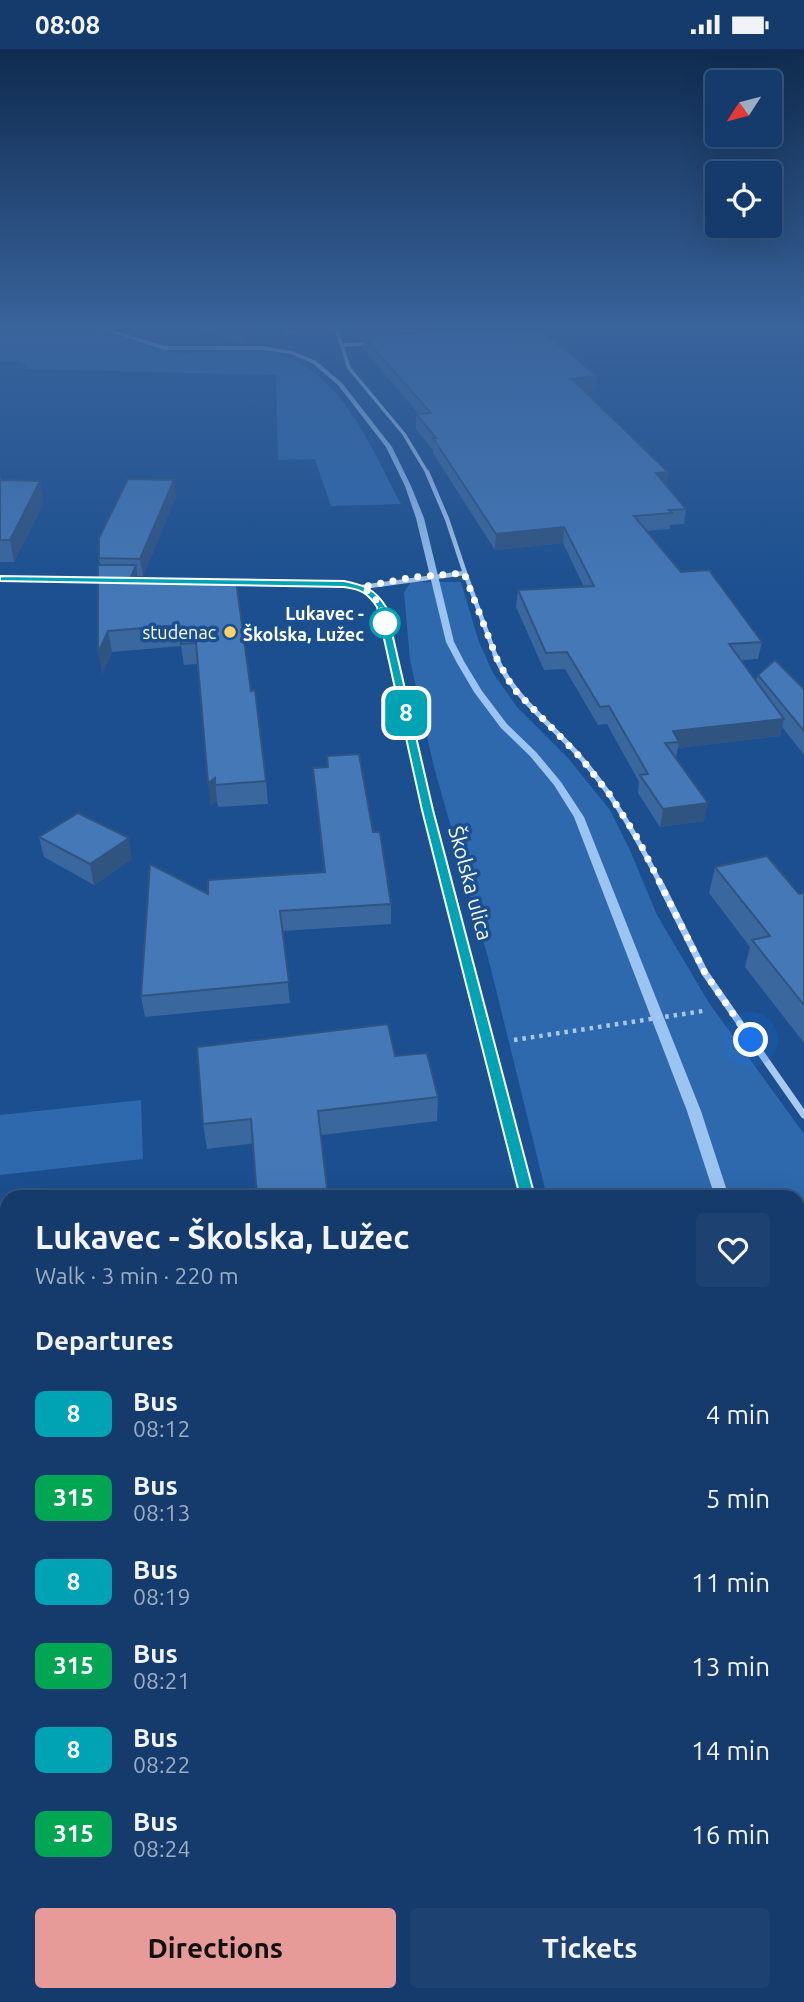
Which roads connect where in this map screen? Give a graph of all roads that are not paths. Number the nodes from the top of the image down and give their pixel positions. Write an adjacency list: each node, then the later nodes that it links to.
1 (391, 419): 2 (street)
2 (464, 573): 6 (street); 7 (street)
3 (0, 579): 4 (street)
4 (177, 582)
5 (204, 582): 6 (street)
6 (362, 587): 8 (street, Školska ulica)
7 (804, 1115)
8 (526, 1190)

